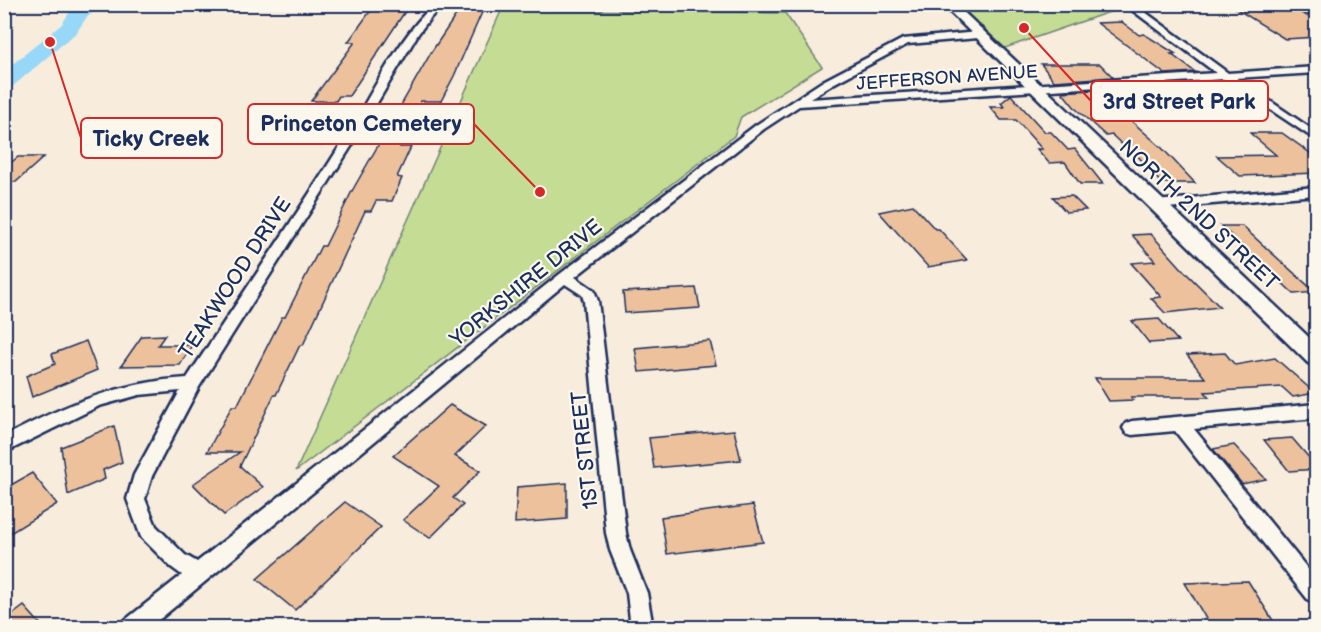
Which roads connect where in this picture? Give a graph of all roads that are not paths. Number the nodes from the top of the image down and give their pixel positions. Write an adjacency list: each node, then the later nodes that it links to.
1 (441, 4): 17 (street, TEAKWOOD DRIVE)
2 (948, 4): 7 (street, NORTH 2ND STREET)
3 (1187, 4): 5 (street)
4 (1301, 4): 6 (street)
5 (1130, 6): 9 (street)
6 (1317, 13)
7 (978, 34): 10 (street, NORTH 2ND STREET); 11 (street, YORKSHIRE DRIVE)
8 (1317, 70): 9 (street, JEFFERSON AVENUE)
9 (1226, 76): 10 (street, JEFFERSON AVENUE); 12 (street)
10 (1035, 90): 11 (street, JEFFERSON AVENUE); 14 (street, NORTH 2ND STREET)
11 (795, 104): 15 (street, YORKSHIRE DRIVE)
12 (1317, 137)
13 (1317, 191): 14 (street)
14 (1155, 206): 16 (street, NORTH 2ND STREET)
15 (565, 277): 22 (street, YORKSHIRE DRIVE); 25 (street, 1ST STREET)
16 (1317, 357)
17 (192, 384): 21 (street); 22 (street, TEAKWOOD DRIVE)
18 (1317, 411): 19 (street)
19 (1179, 423): 20 (street); 23 (street)
20 (1132, 428)
21 (4, 446)
22 (198, 574): 24 (street, YORKSHIRE DRIVE)
23 (1317, 594)
24 (132, 627)
25 (642, 627)

